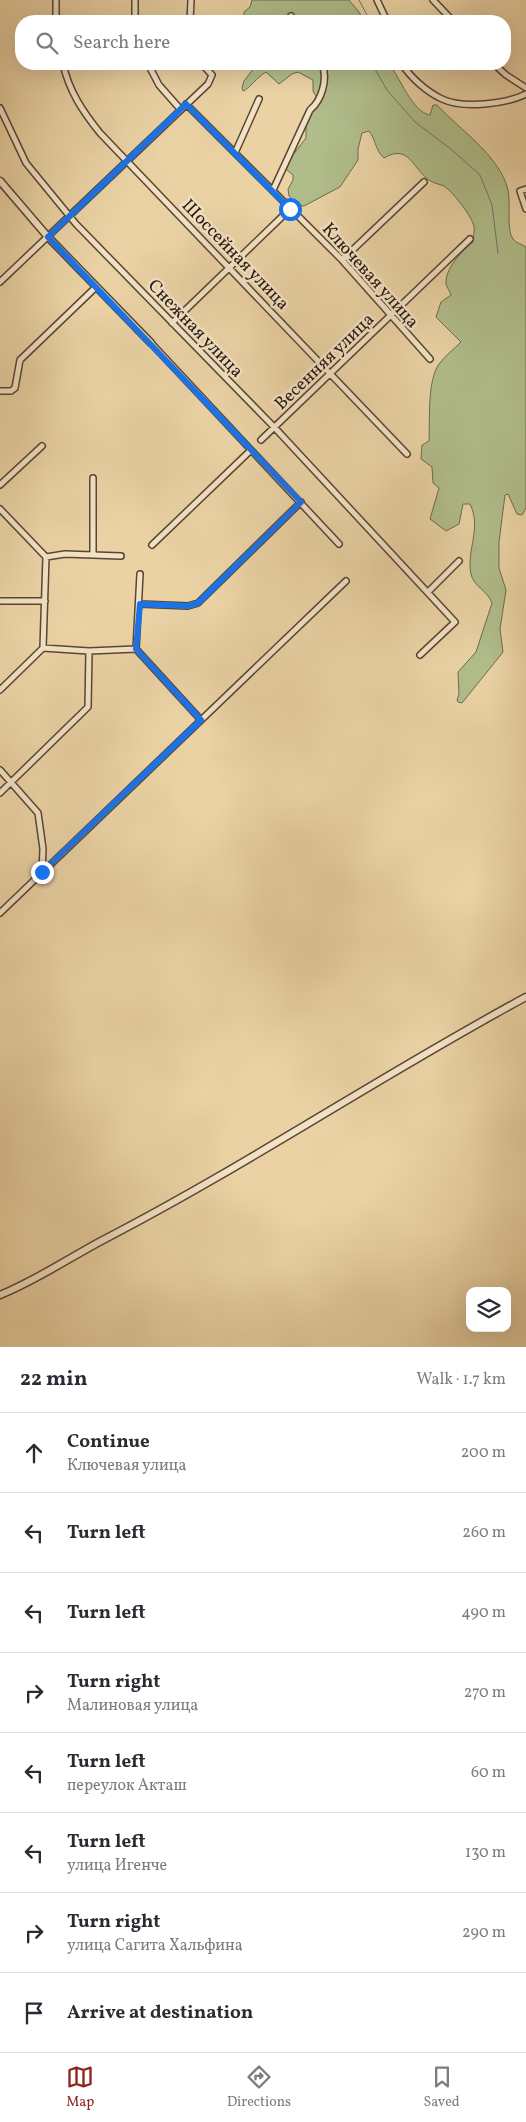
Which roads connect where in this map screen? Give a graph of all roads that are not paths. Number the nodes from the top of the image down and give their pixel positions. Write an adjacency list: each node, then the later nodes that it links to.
1 (56, 0): 6 (street)
2 (135, 0): 7 (street)
3 (191, 0): 8 (street)
4 (377, 0): 9 (street)
5 (433, 0): 10 (street)
6 (56, 15)
7 (135, 15)
8 (190, 15)
9 (384, 15)
10 (447, 15)
11 (64, 70): 24 (street, Шоссейная улица)
12 (151, 70): 22 (street)
13 (208, 70): 20 (street)
14 (323, 70): 28 (street)
15 (407, 70): 18 (street)
16 (501, 70): 17 (street)
17 (526, 88)
18 (526, 94)
19 (259, 99): 23 (street)
20 (188, 102): 22 (street); 23 (street, Ключевая улица)
21 (0, 108): 31 (street, Снежная улица)
22 (181, 110): 24 (street)
23 (235, 153): 28 (street, Ключевая улица)
24 (128, 161): 31 (street); 35 (street, Шоссейная улица)
25 (0, 181): 32 (street)
26 (424, 182): 34 (street)
27 (526, 189): 30 (street)
28 (273, 190): 29 (street, Ключевая улица)
29 (290, 209): 34 (street, Ключевая улица); 35 (street)
30 (526, 209)
31 (69, 217): 32 (street); 39 (street, Снежная улица)
32 (48, 237): 36 (street); 37 (street)
33 (470, 239): 38 (street, Весенняя улица)
34 (342, 260): 38 (street, Ключевая улица)
35 (231, 268): 39 (street); 42 (street, Шоссейная улица)
36 (0, 282)
37 (96, 288): 40 (street); 43 (street)
38 (392, 315): 41 (street, Ключевая улица); 42 (street, Весенняя улица)
39 (172, 323): 44 (street, Снежная улица)
40 (151, 343): 47 (street)
41 (430, 359)
42 (330, 373): 44 (street, Весенняя улица); 48 (street, Шоссейная улица)
43 (0, 391)
44 (274, 428): 45 (street, Весенняя улица); 61 (street, Снежная улица)
45 (261, 440)
46 (42, 446): 50 (street)
47 (251, 450): 51 (street); 54 (street)
48 (407, 454)
49 (94, 478): 55 (street)
50 (0, 485)
51 (301, 502): 53 (street); 64 (street)
52 (0, 509): 57 (street)
53 (339, 544)
54 (152, 545)
55 (93, 555): 56 (street); 57 (street)
56 (121, 556)
57 (46, 557): 63 (street)
58 (459, 561): 61 (street)
59 (140, 574): 64 (street)
60 (346, 581): 70 (street)
61 (428, 592): 68 (street, Снежная улица)
62 (0, 601): 63 (street)
63 (45, 601): 65 (street)
64 (140, 604): 66 (street)
65 (43, 648): 67 (street); 69 (street)
66 (136, 649): 67 (street); 70 (street)
67 (89, 651): 72 (street)
68 (420, 655)
69 (0, 690)
70 (201, 720): 74 (street)
71 (0, 770): 72 (street)
72 (12, 782): 73 (street); 74 (street)
73 (0, 793)
74 (42, 872): 75 (street)
75 (0, 913)
76 (526, 997): 77 (street)
77 (0, 1295)

